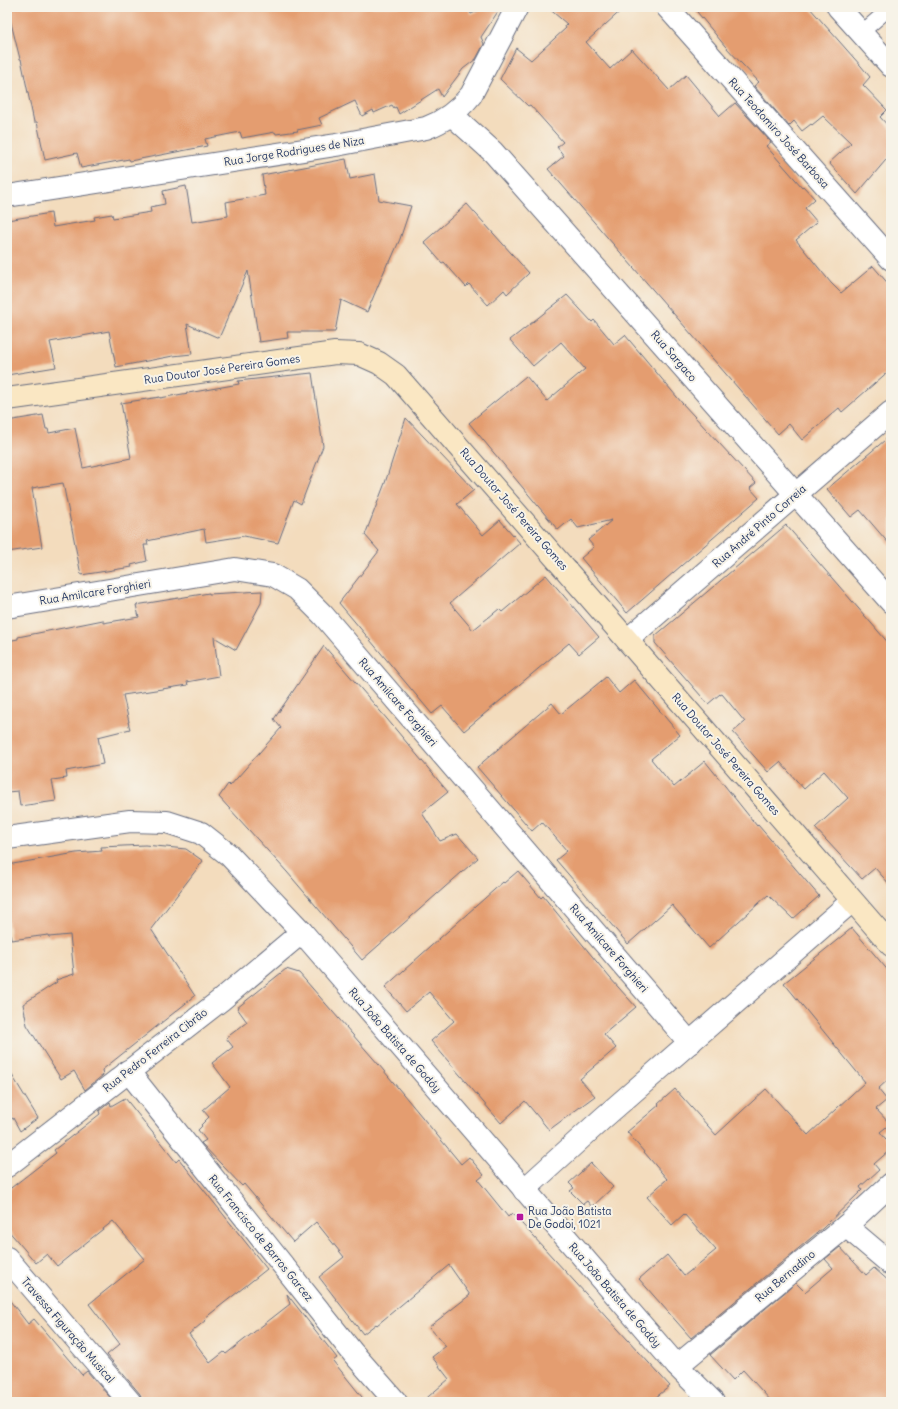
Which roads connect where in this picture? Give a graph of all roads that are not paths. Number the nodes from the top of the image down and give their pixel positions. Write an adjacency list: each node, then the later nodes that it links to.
1 (517, 7): 7 (street, Rua Jorge Rodrigues de Niza)
2 (666, 7): 9 (street, Rua Teodomiro José Barbosa)
3 (838, 7): 5 (street)
4 (891, 7): 5 (lane)
5 (861, 33): 6 (street)
6 (891, 66)
7 (452, 115): 8 (street, Rua Jorge Rodrigues de Niza); 12 (street, Rua Sargaco)
8 (7, 196)
9 (891, 259)
10 (7, 399): 15 (main road, Rua Doutor José Pereira Gomes)
11 (891, 412): 12 (street, Rua André Pinto Correia)
12 (796, 494): 13 (street, Rua Sargaco); 15 (street, Rua André Pinto Correia)
13 (891, 602)
14 (7, 607): 20 (street, Rua Amilcare Forghieri)
15 (627, 640): 17 (main road, Rua Doutor José Pereira Gomes)
16 (7, 838): 18 (street, Rua João Batista de Godóy)
17 (852, 901): 19 (main road, Rua Doutor José Pereira Gomes); 20 (street)
18 (302, 932): 21 (street, Rua Pedro Ferreira Cibrão); 24 (street, Rua João Batista de Godóy)
19 (891, 945)
20 (690, 1043): 24 (street)
21 (128, 1071): 22 (street, Rua Pedro Ferreira Cibrão); 30 (street, Rua Francisco de Barros Garcez)
22 (7, 1166)
23 (891, 1184): 25 (street, Rua Bernadino)
24 (524, 1190): 28 (street, Rua João Batista de Godóy)
25 (846, 1226): 27 (street); 28 (street, Rua Bernadino)
26 (7, 1258): 29 (street, Travessa Figuração Musical)
27 (891, 1264)
28 (677, 1366): 31 (street, Rua João Batista de Godóy)
29 (130, 1402)
30 (396, 1402)
31 (713, 1402)

